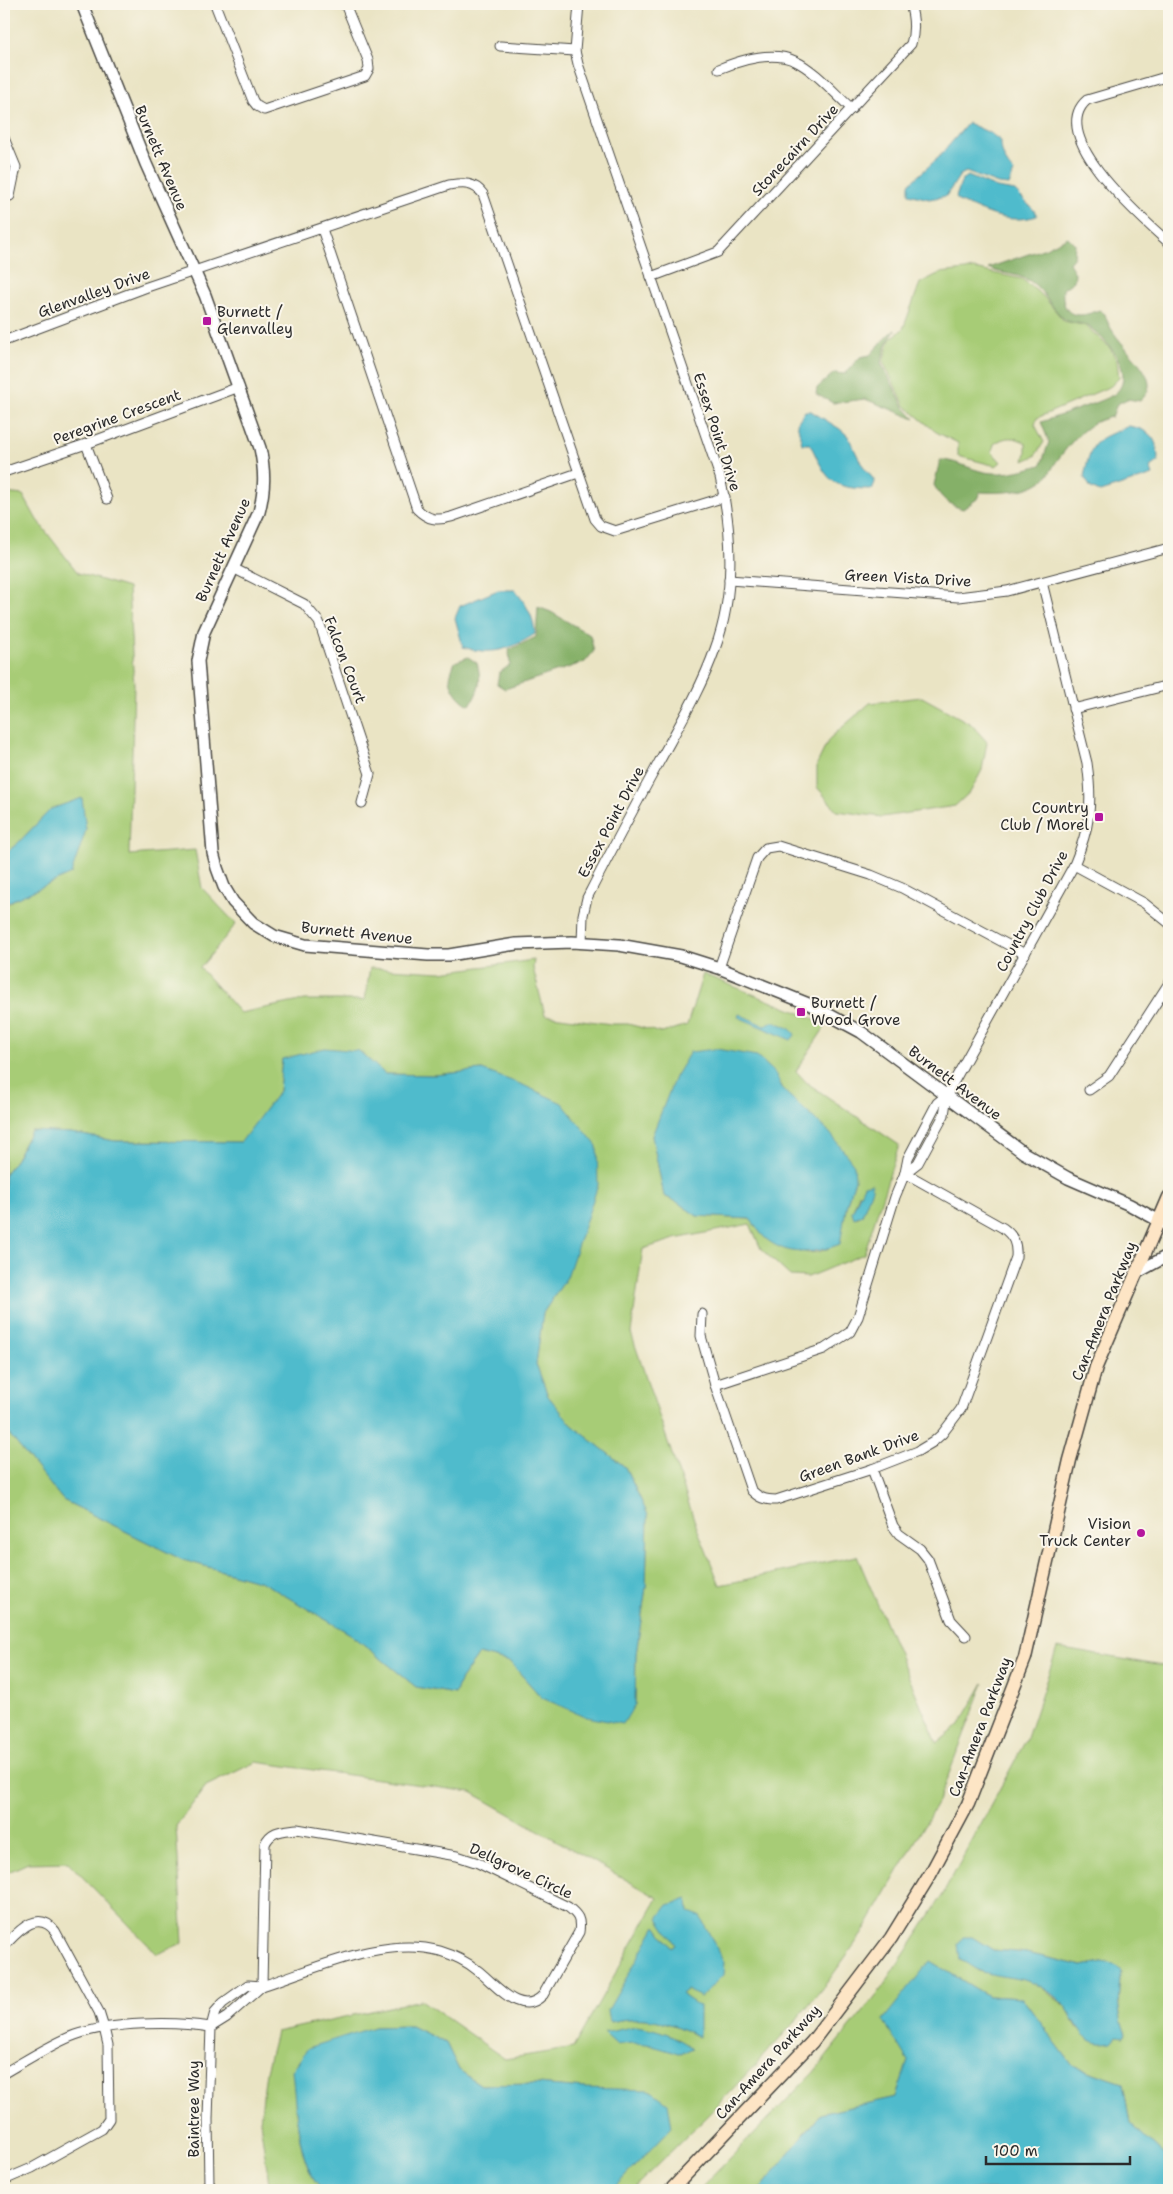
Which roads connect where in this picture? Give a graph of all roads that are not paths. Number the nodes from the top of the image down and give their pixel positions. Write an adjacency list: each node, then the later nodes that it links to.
1 (82, 4): 15 (street, Burnett Avenue)
2 (215, 4): 3 (street)
3 (345, 4)
4 (579, 4): 7 (street, Essex Point Drive)
5 (910, 4): 10 (street, Stonecairn Drive)
6 (500, 46): 7 (street)
7 (575, 51): 16 (street, Essex Point Drive)
8 (719, 69): 10 (street)
9 (1169, 76): 14 (street)
10 (852, 109): 16 (street, Stonecairn Drive)
11 (4, 138): 12 (street)
12 (10, 196)
13 (322, 228): 15 (street, Glenvalley Drive); 21 (street, Glenvalley Drive); 21 (street)
14 (1169, 243)
15 (195, 272): 17 (street, Glenvalley Drive); 18 (street, Burnett Avenue)
16 (651, 277): 22 (street, Essex Point Drive)
17 (4, 341)
18 (239, 387): 19 (street, Peregrine Crescent); 25 (street, Burnett Avenue)
19 (86, 444): 20 (street, Peregrine Crescent); 23 (street)
20 (4, 472)
21 (578, 472): 22 (street)
22 (724, 497): 26 (street, Essex Point Drive)
23 (107, 499)
24 (1169, 548): 27 (street, Green Vista Drive)
25 (233, 568): 30 (street, Falcon Court); 33 (street, Burnett Avenue)
26 (729, 580): 27 (street, Green Vista Drive); 33 (street, Essex Point Drive)
27 (1042, 582): 29 (street, Country Club Drive)
28 (1169, 685): 29 (street)
29 (1073, 709): 31 (street, Country Club Drive)
30 (362, 803)
31 (1074, 865): 32 (street); 34 (street, Country Club Drive)
32 (1169, 923)
33 (582, 943): 35 (street, Burnett Avenue)
34 (1025, 954): 35 (street); 38 (street, Country Club Drive)
35 (719, 968): 38 (street, Burnett Avenue)
36 (1169, 983): 37 (street)
37 (1089, 1090)
38 (947, 1095): 39 (street, Country Club Drive); 41 (street, Burnett Avenue)
39 (906, 1173): 45 (street, Country Club Drive); 46 (street, Green Bank Drive)
40 (1169, 1197): 41 (main road, Can-Amera Parkway)
41 (1164, 1223): 43 (main road, Can-Amera Parkway)
42 (1169, 1255): 43 (street)
43 (1136, 1273): 55 (main road, Can-Amera Parkway)
44 (702, 1314): 45 (street, Green Bank Drive)
45 (715, 1385): 46 (street, Green Bank Drive)
46 (872, 1469): 47 (street)
47 (966, 1636)
48 (4, 1946): 51 (street)
49 (262, 1986): 49 (street, Dellgrove Circle); 50 (street, Dellgrove Circle); 50 (street, Dellgrove Circle)
50 (212, 2027): 51 (street); 54 (street, Baintree Way)
51 (104, 2028): 52 (street); 53 (street)
52 (4, 2073)
53 (4, 2180)
54 (208, 2189)
55 (671, 2190)

